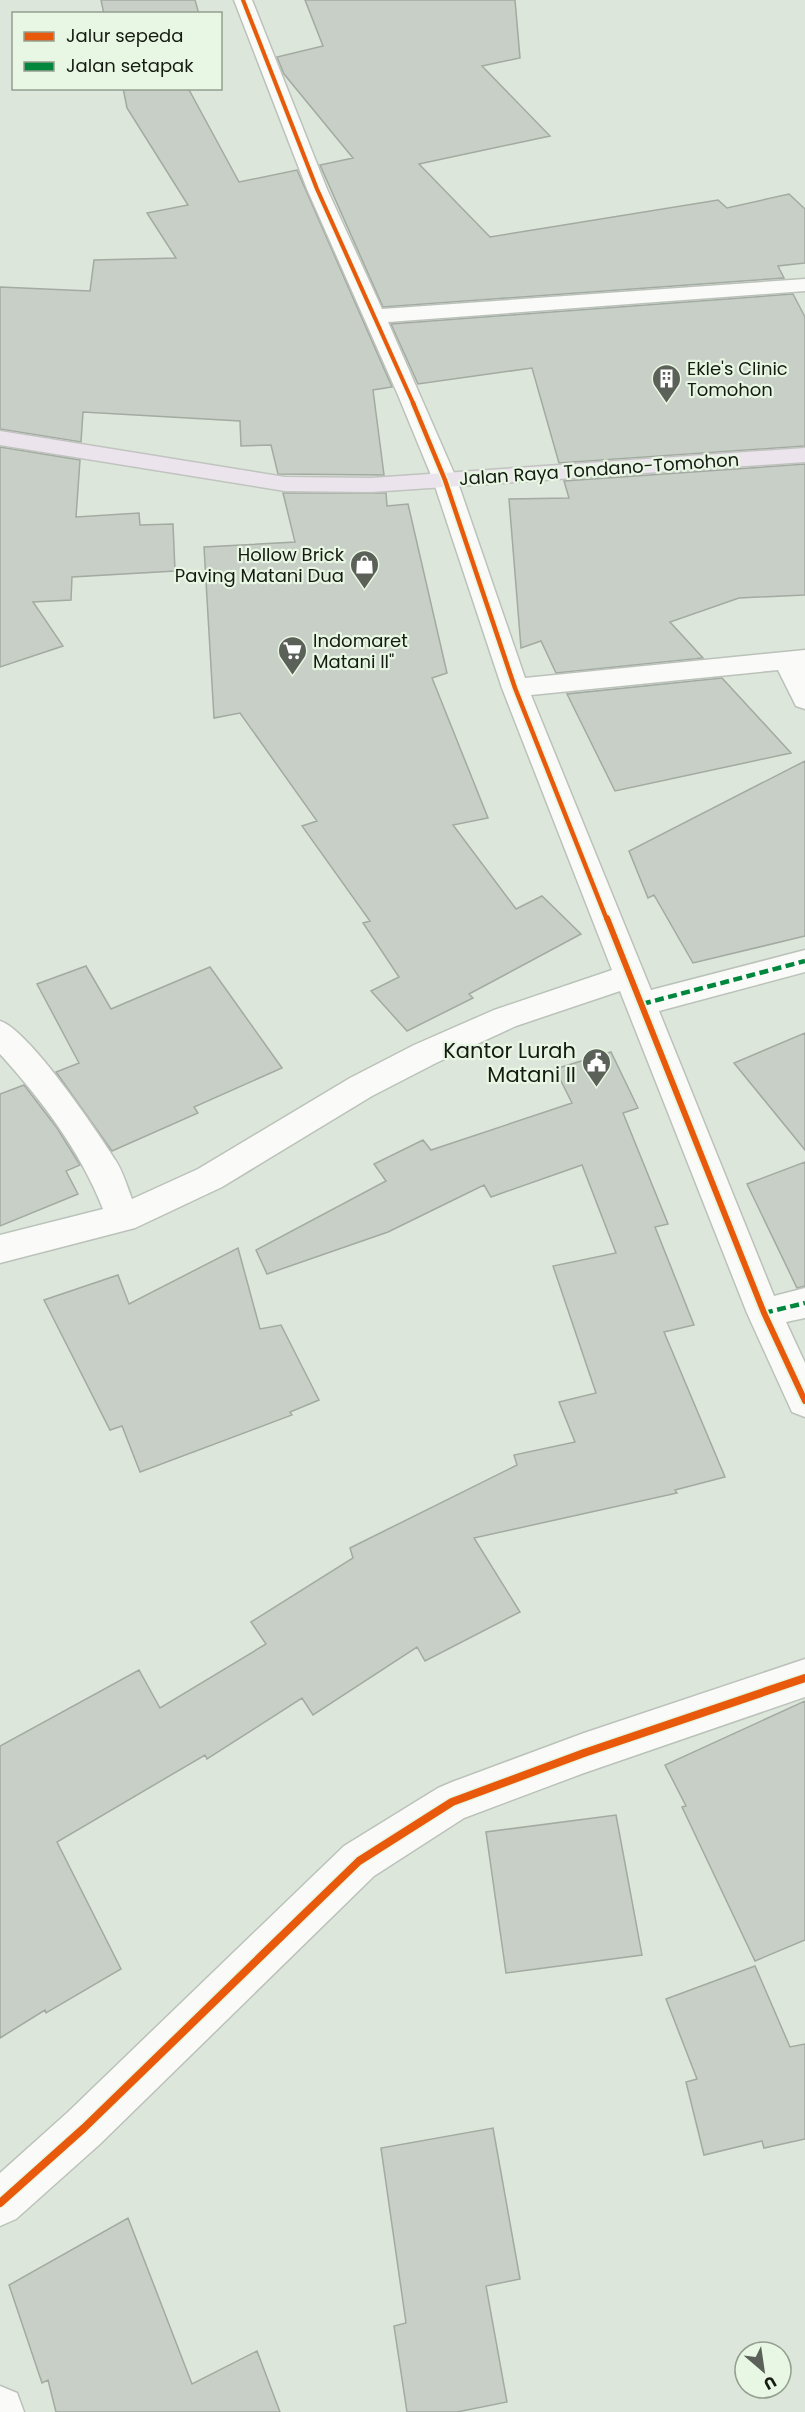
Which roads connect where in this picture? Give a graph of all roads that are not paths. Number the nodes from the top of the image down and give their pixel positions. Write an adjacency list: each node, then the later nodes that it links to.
1 (243, 0): 3 (street)
2 (805, 285): 3 (street)
3 (376, 316): 6 (street)
4 (0, 438): 6 (highway, Jalan Raya Tondano-Tomohon)
5 (805, 454): 6 (highway, Jalan Raya Tondano-Tomohon)
6 (445, 480): 8 (street)
7 (796, 659): 8 (street); 9 (street)
8 (515, 688): 11 (street)
9 (805, 700)
10 (805, 961): 12 (street)
11 (630, 976): 12 (street); 14 (street)
12 (642, 1005): 17 (street)
13 (0, 1033): 14 (street)
14 (123, 1218): 15 (street)
15 (0, 1248)
16 (805, 1303): 17 (street)
17 (764, 1313): 18 (street)
18 (805, 1401)
19 (805, 1678): 20 (street)
20 (0, 2203)

